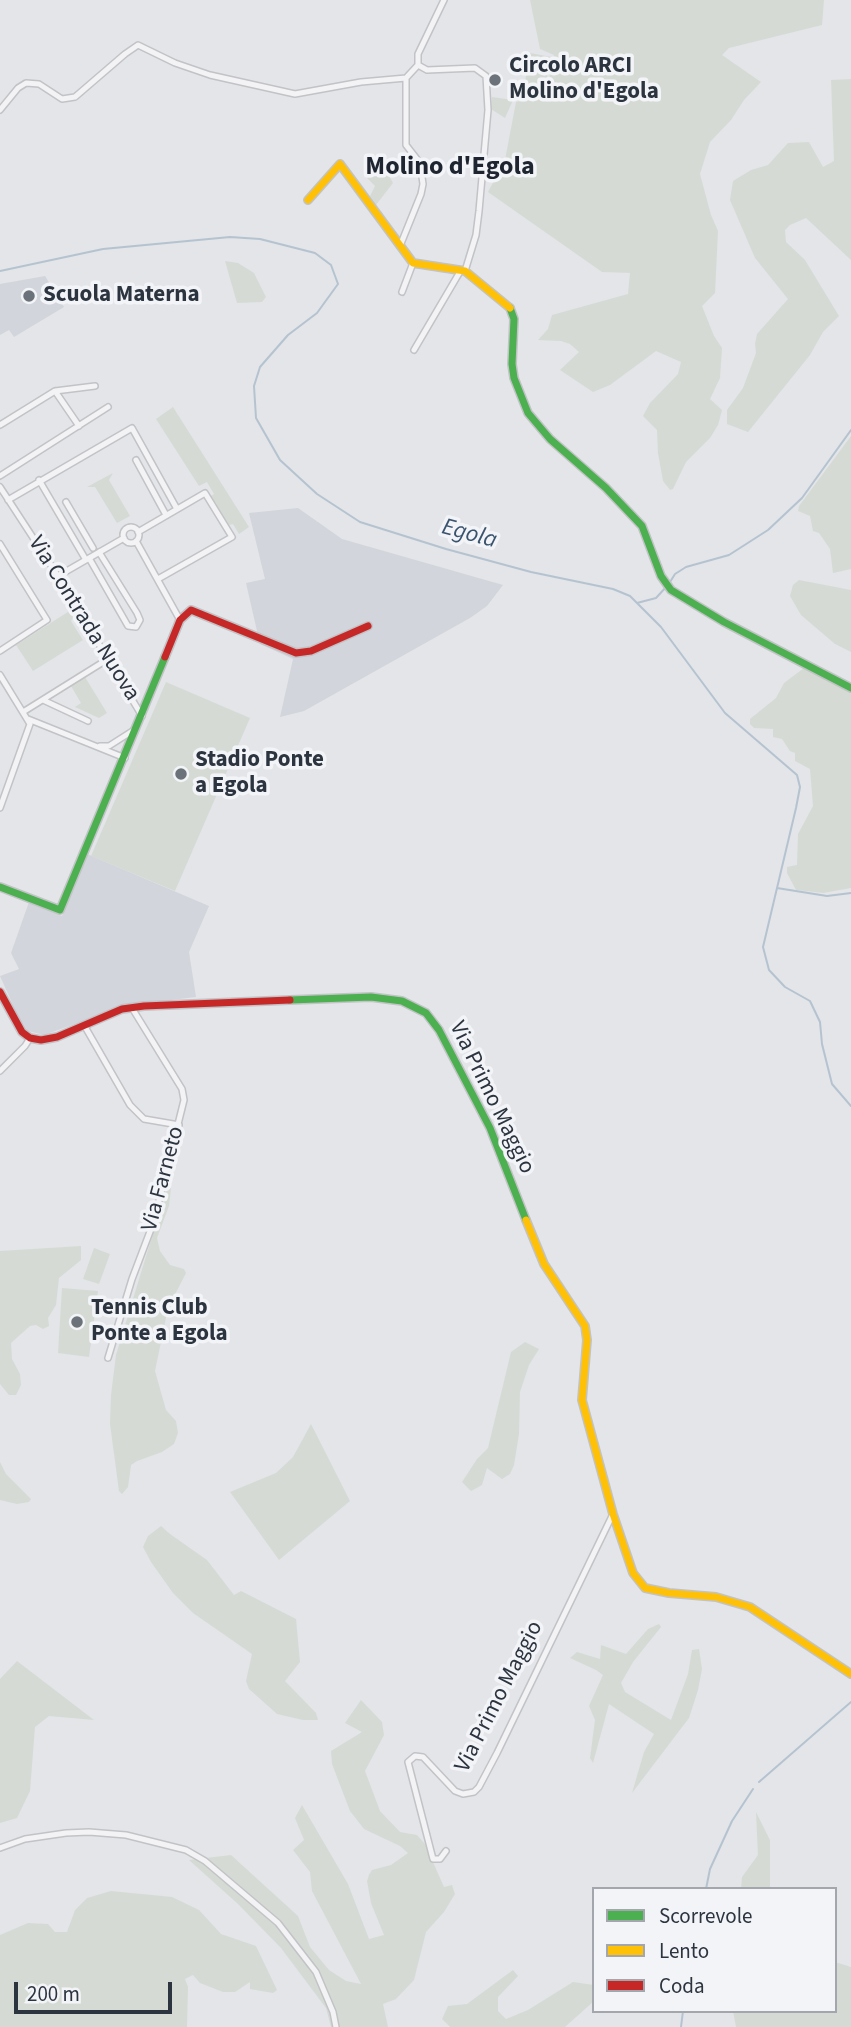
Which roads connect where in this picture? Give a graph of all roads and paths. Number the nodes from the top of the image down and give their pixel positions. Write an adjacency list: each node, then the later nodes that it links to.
1 (444, 0): 2 (street)
2 (418, 65): 3 (street); 8 (street)
3 (406, 78): 4 (street); 6 (street)
4 (0, 110)
5 (308, 200): 6 (street)
6 (400, 246): 7 (street)
7 (413, 263): 8 (street); 9 (street)
8 (463, 271): 10 (street); 41 (street)
9 (402, 292)
10 (414, 350)
11 (95, 386): 12 (street)
12 (55, 391): 14 (street); 15 (street)
13 (108, 407): 15 (street)
14 (0, 425)
15 (79, 426): 18 (street)
16 (136, 460): 20 (street)
17 (159, 475): 19 (street); 20 (street); 24 (street)
18 (0, 476)
19 (39, 481): 22 (street); 27 (street)
20 (147, 481): 25 (street)
21 (0, 487): 22 (street, Via Contrada Nuova)
22 (8, 500): 34 (street, Via Contrada Nuova)
23 (66, 502): 26 (street)
24 (177, 509): 25 (street); 35 (street)
25 (166, 515): 28 (street)
26 (77, 521): 27 (street); 32 (street)
27 (67, 528): 33 (street)
28 (138, 532): 29 (street); 30 (street)
29 (124, 538): 30 (street); 32 (street)
30 (136, 541): 35 (street)
31 (0, 544): 38 (street)
32 (96, 550): 33 (street); 33 (street)
33 (87, 559): 34 (street)
34 (58, 576): 39 (street, Via Contrada Nuova)
35 (158, 579): 36 (street)
36 (180, 620): 37 (street); 44 (street)
37 (368, 626)
38 (0, 651)
39 (108, 659): 42 (street); 44 (street, Via Contrada Nuova)
40 (0, 675): 43 (street)
41 (851, 688)
42 (43, 700): 43 (street); 46 (street)
43 (23, 712): 45 (street)
44 (142, 717): 47 (street)
45 (28, 719): 48 (street); 50 (street)
46 (88, 720)
47 (137, 728): 48 (street); 49 (street)
48 (97, 747): 49 (street)
49 (125, 758): 51 (street)
50 (0, 808)
51 (0, 887)
52 (0, 992): 55 (street)
53 (132, 1008): 54 (street, Via Primo Maggio); 57 (street, Via Farneto); 59 (street, Via Primo Maggio)
54 (84, 1026): 55 (street, Via Primo Maggio); 57 (street)
55 (30, 1038): 56 (street)
56 (0, 1071)
57 (179, 1125): 58 (street, Via Farneto)
58 (108, 1358)
59 (613, 1514): 60 (street, Via Primo Maggio); 62 (street, Via Primo Maggio)
60 (851, 1674)
61 (0, 1848): 63 (street)
62 (446, 1851)
63 (336, 2027)

